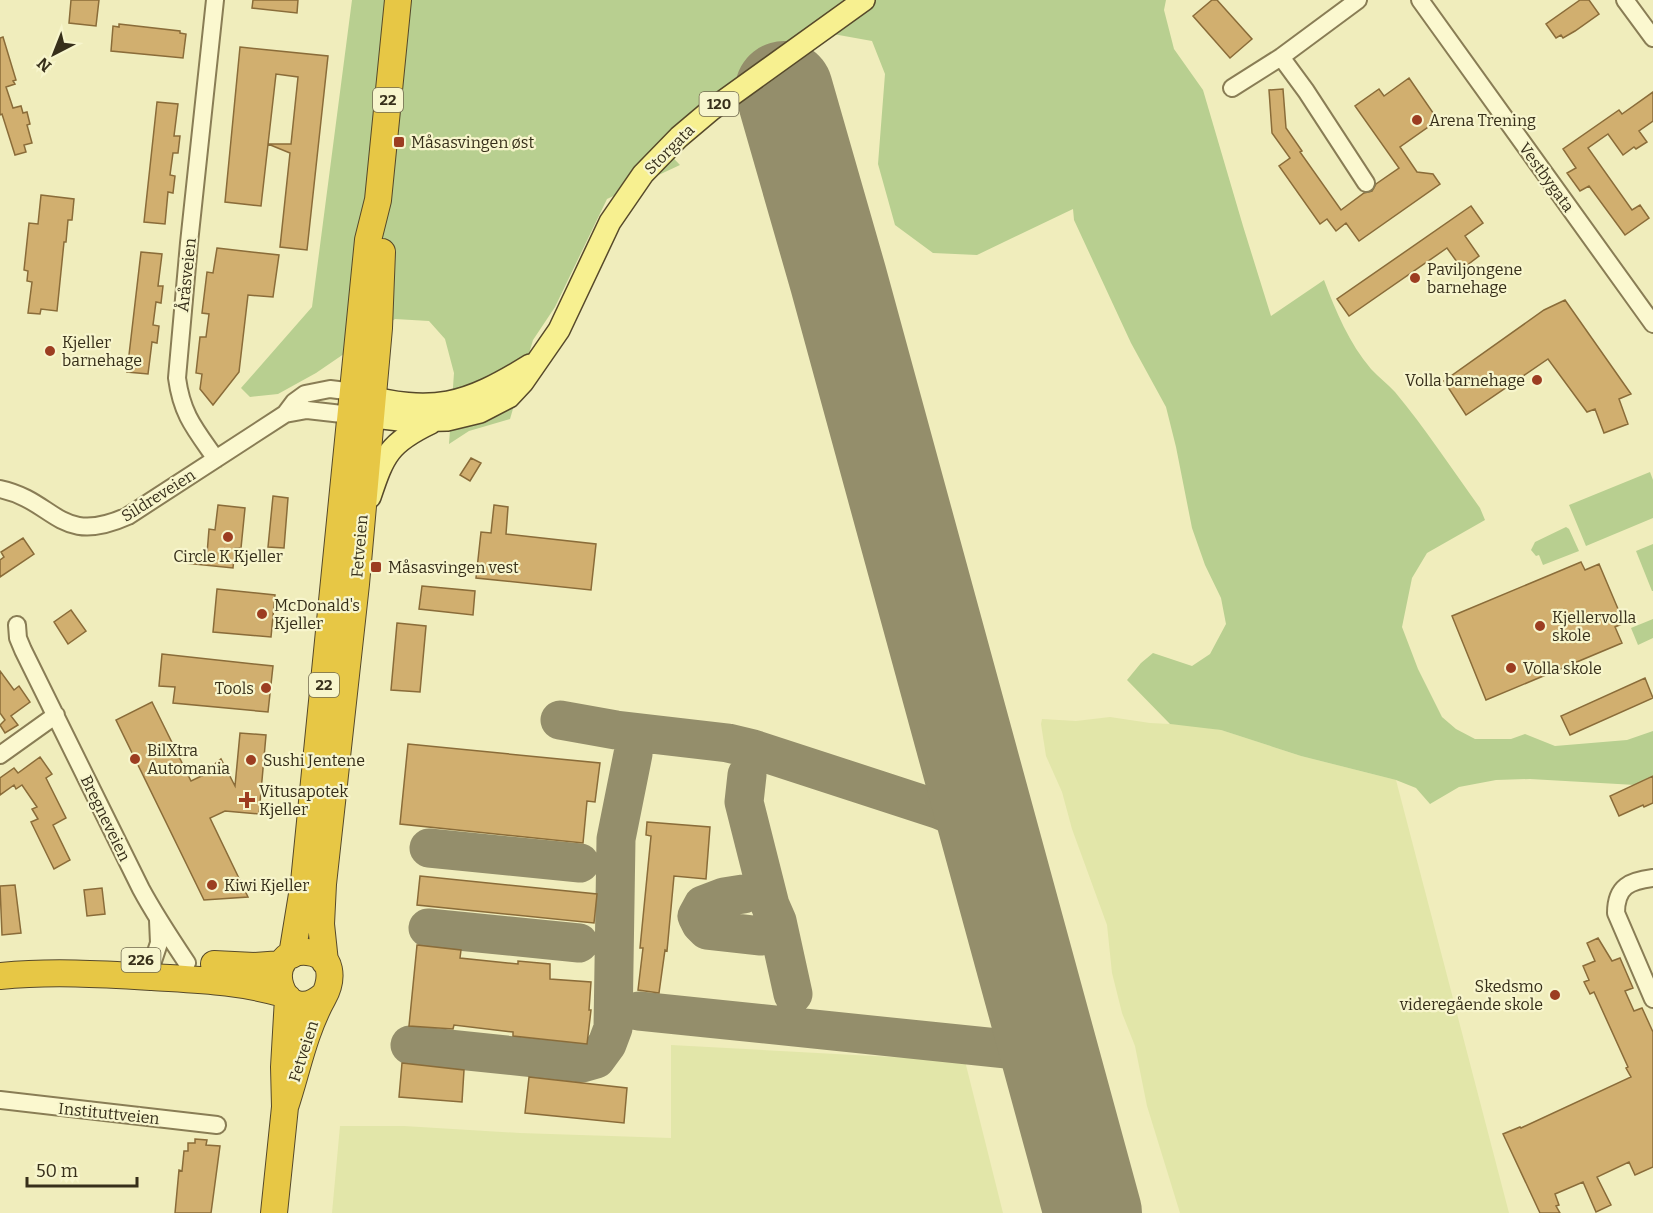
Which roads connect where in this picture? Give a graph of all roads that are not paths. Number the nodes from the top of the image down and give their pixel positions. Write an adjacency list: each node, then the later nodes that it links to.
1 (215, 0): 15 (street, Åråsveien)
2 (398, 0): 13 (highway, Fetveien / 22)
3 (864, 0): 12 (main road, Storgata / 120)
4 (1358, 0): 8 (street)
5 (1420, 0): 11 (street, Vestbygata)
6 (1625, 0): 7 (street)
7 (1653, 38)
8 (1281, 57): 9 (street); 10 (street)
9 (1232, 88)
10 (1365, 183)
11 (1653, 324)
12 (540, 358): 13 (main road, Storgata / 120); 14 (main road, Storgata / 120)
13 (362, 405): 14 (main road, Storgata / 120); 15 (street); 17 (highway, Fetveien / 22); 23 (highway, Fetveien / 22)
14 (434, 422): 17 (main road)
15 (216, 459): 16 (street, Sildreveien)
16 (0, 489)
17 (362, 524): 26 (highway, Fetveien / 22)
18 (17, 625): 19 (street, Bregneveien)
19 (56, 716): 20 (street); 22 (street, Bregneveien)
20 (0, 755)
21 (1653, 878): 31 (street)
22 (158, 920): 24 (street, Bregneveien); 27 (street, Bregneveien)
23 (287, 960): 26 (highway); 27 (highway, 226); 30 (highway, 22)
24 (153, 961): 25 (highway, 226); 27 (highway, 226)
25 (0, 962)
26 (325, 962): 29 (highway, 22)
27 (187, 963)
28 (0, 976): 30 (highway, 226)
29 (324, 995): 30 (highway); 33 (highway, Fetveien / 22)
30 (286, 996): 33 (highway, Fetveien / 22)
31 (1653, 999)
32 (0, 1100): 34 (street, Instituttveien)
33 (285, 1107): 35 (highway, Fetveien / 22)
34 (217, 1125)
35 (274, 1213)

